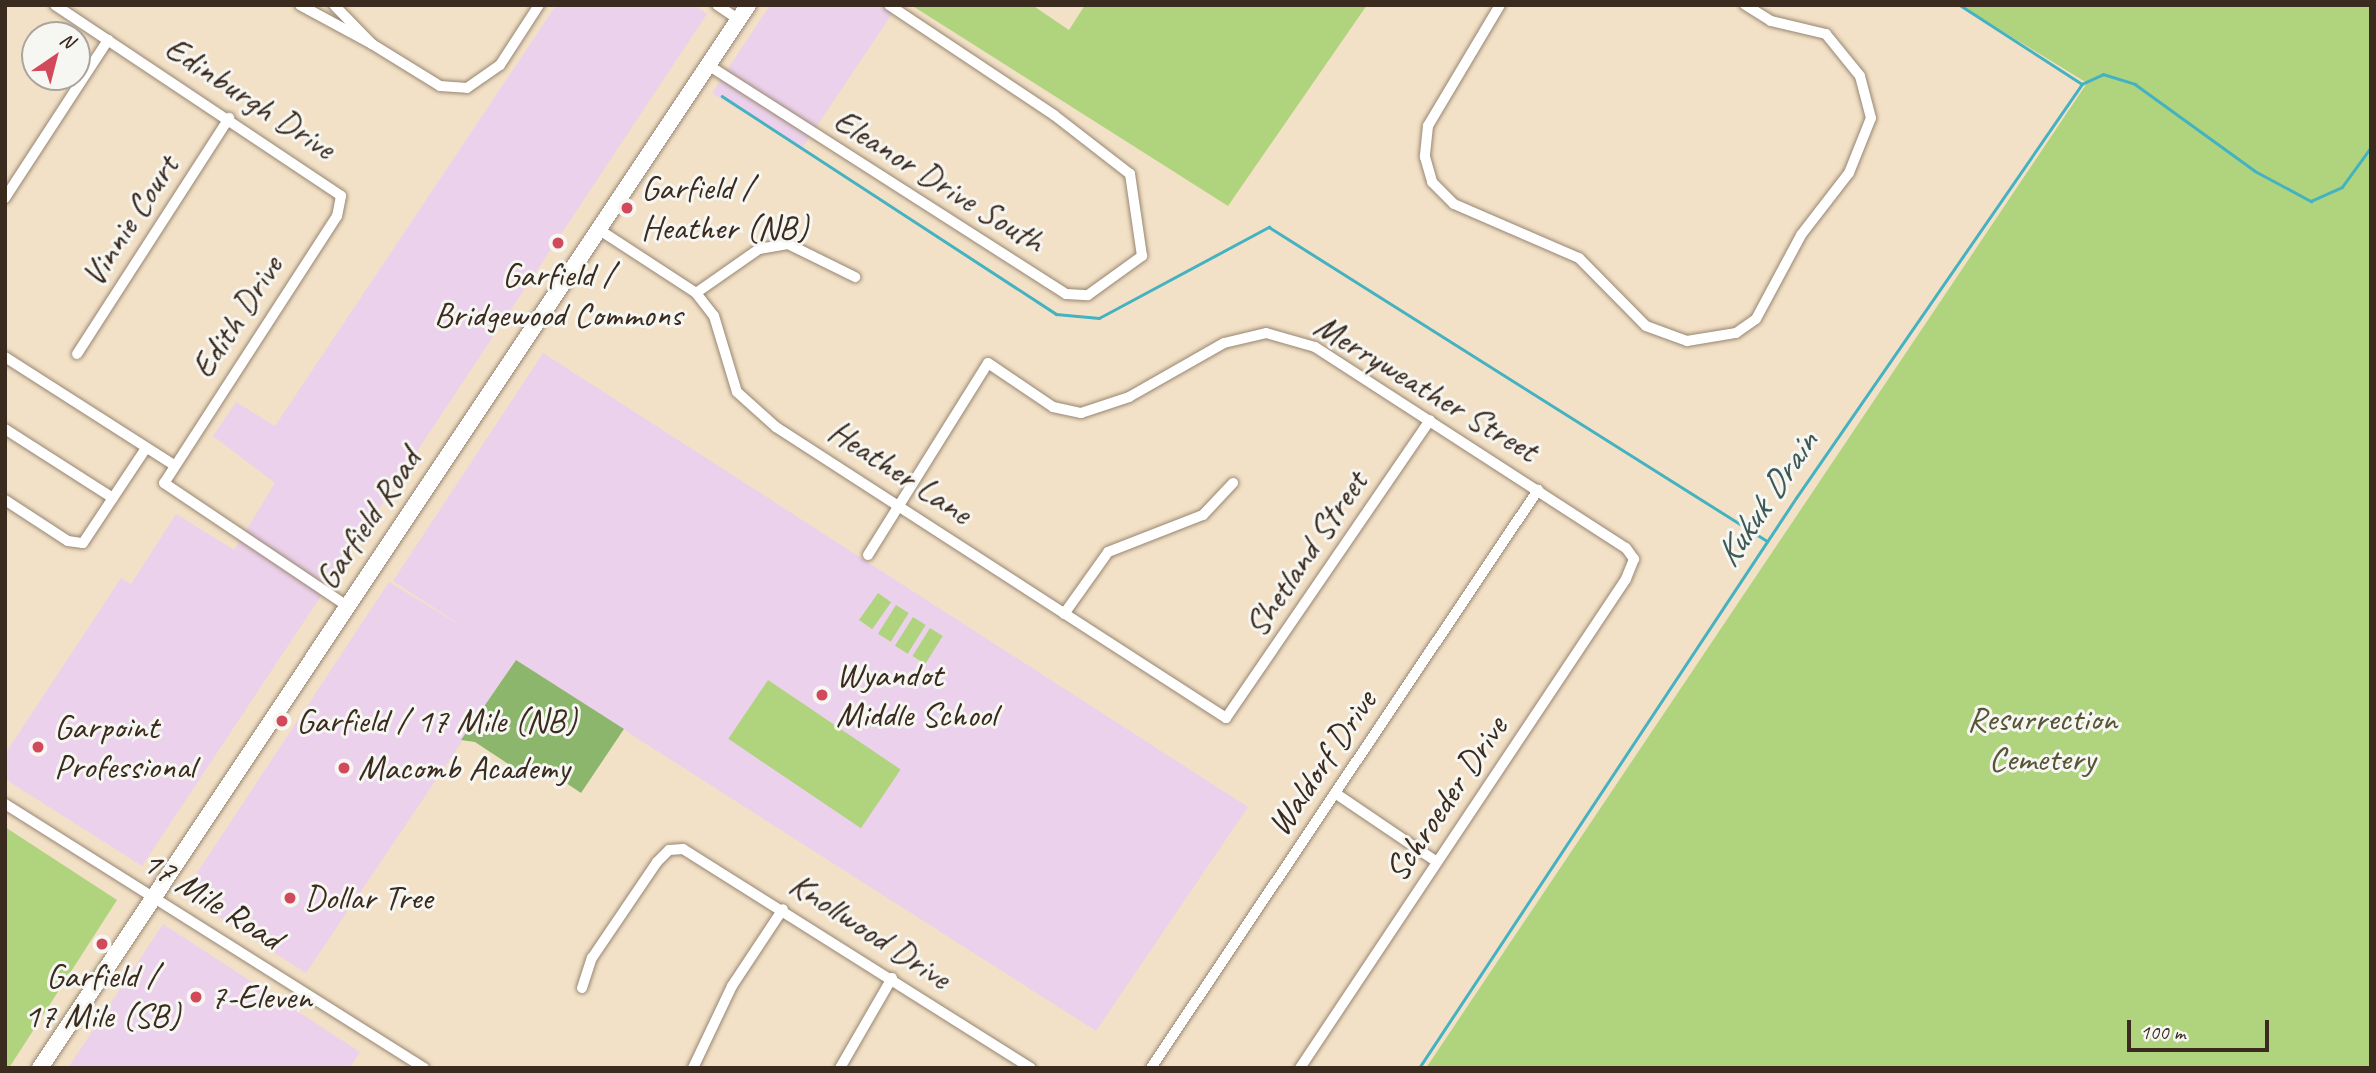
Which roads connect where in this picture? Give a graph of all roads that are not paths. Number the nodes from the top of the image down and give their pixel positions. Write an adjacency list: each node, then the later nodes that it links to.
1 (55, 5): 10 (street, Edinburgh Drive)
2 (300, 5): 11 (street)
3 (334, 5): 11 (street)
4 (539, 5): 11 (street)
5 (717, 5): 9 (street)
6 (889, 5): 12 (street, Eleanor Drive South)
7 (1500, 5): 8 (street)
8 (1745, 5)
9 (745, 9): 12 (main road, Garfield Road)
10 (108, 40): 13 (street, Edinburgh Drive); 15 (street)
11 (372, 44)
12 (708, 65): 16 (main road, Garfield Road)
13 (229, 118): 14 (street, Edinburgh Drive); 19 (street, Vinnie Court)
14 (341, 197): 24 (street, Edith Drive)
15 (5, 198)
16 (598, 229): 18 (street, Heather Lane); 32 (main road, Garfield Road)
17 (855, 277): 18 (street)
18 (696, 293): 29 (street, Heather Lane)
19 (77, 354)
20 (5, 357): 23 (street)
21 (1430, 420): 26 (street, Merryweather Street); 29 (street, Merryweather Street); 34 (street, Shetland Street)
22 (5, 429): 27 (street)
23 (146, 448): 24 (street); 27 (street)
24 (173, 465): 32 (street)
25 (1233, 483): 33 (street)
26 (1538, 490): 31 (street, Merryweather Street); 35 (street, Waldorf Drive)
27 (113, 498): 28 (street)
28 (5, 500)
29 (901, 504): 30 (street); 33 (street, Heather Lane)
30 (868, 555)
31 (1634, 559): 37 (street, Schroeder Drive)
32 (347, 606): 38 (main road, Garfield Road)
33 (1064, 614): 34 (street, Heather Lane)
34 (1226, 718)
35 (1335, 793): 37 (street); 47 (street, Waldorf Drive)
36 (5, 804): 38 (street, 17 Mile Road)
37 (1437, 862): 48 (street, Schroeder Drive)
38 (154, 895): 42 (main road, Garfield Road); 43 (street, 17 Mile Road)
39 (783, 909): 40 (street, Knollwood Drive); 41 (street, Knollwood Drive); 44 (street)
40 (892, 978): 45 (street); 46 (street, Knollwood Drive)
41 (582, 988)
42 (40, 1068)
43 (424, 1068)
44 (693, 1068)
45 (840, 1068)
46 (1031, 1068)
47 (1152, 1068)
48 (1300, 1068)

